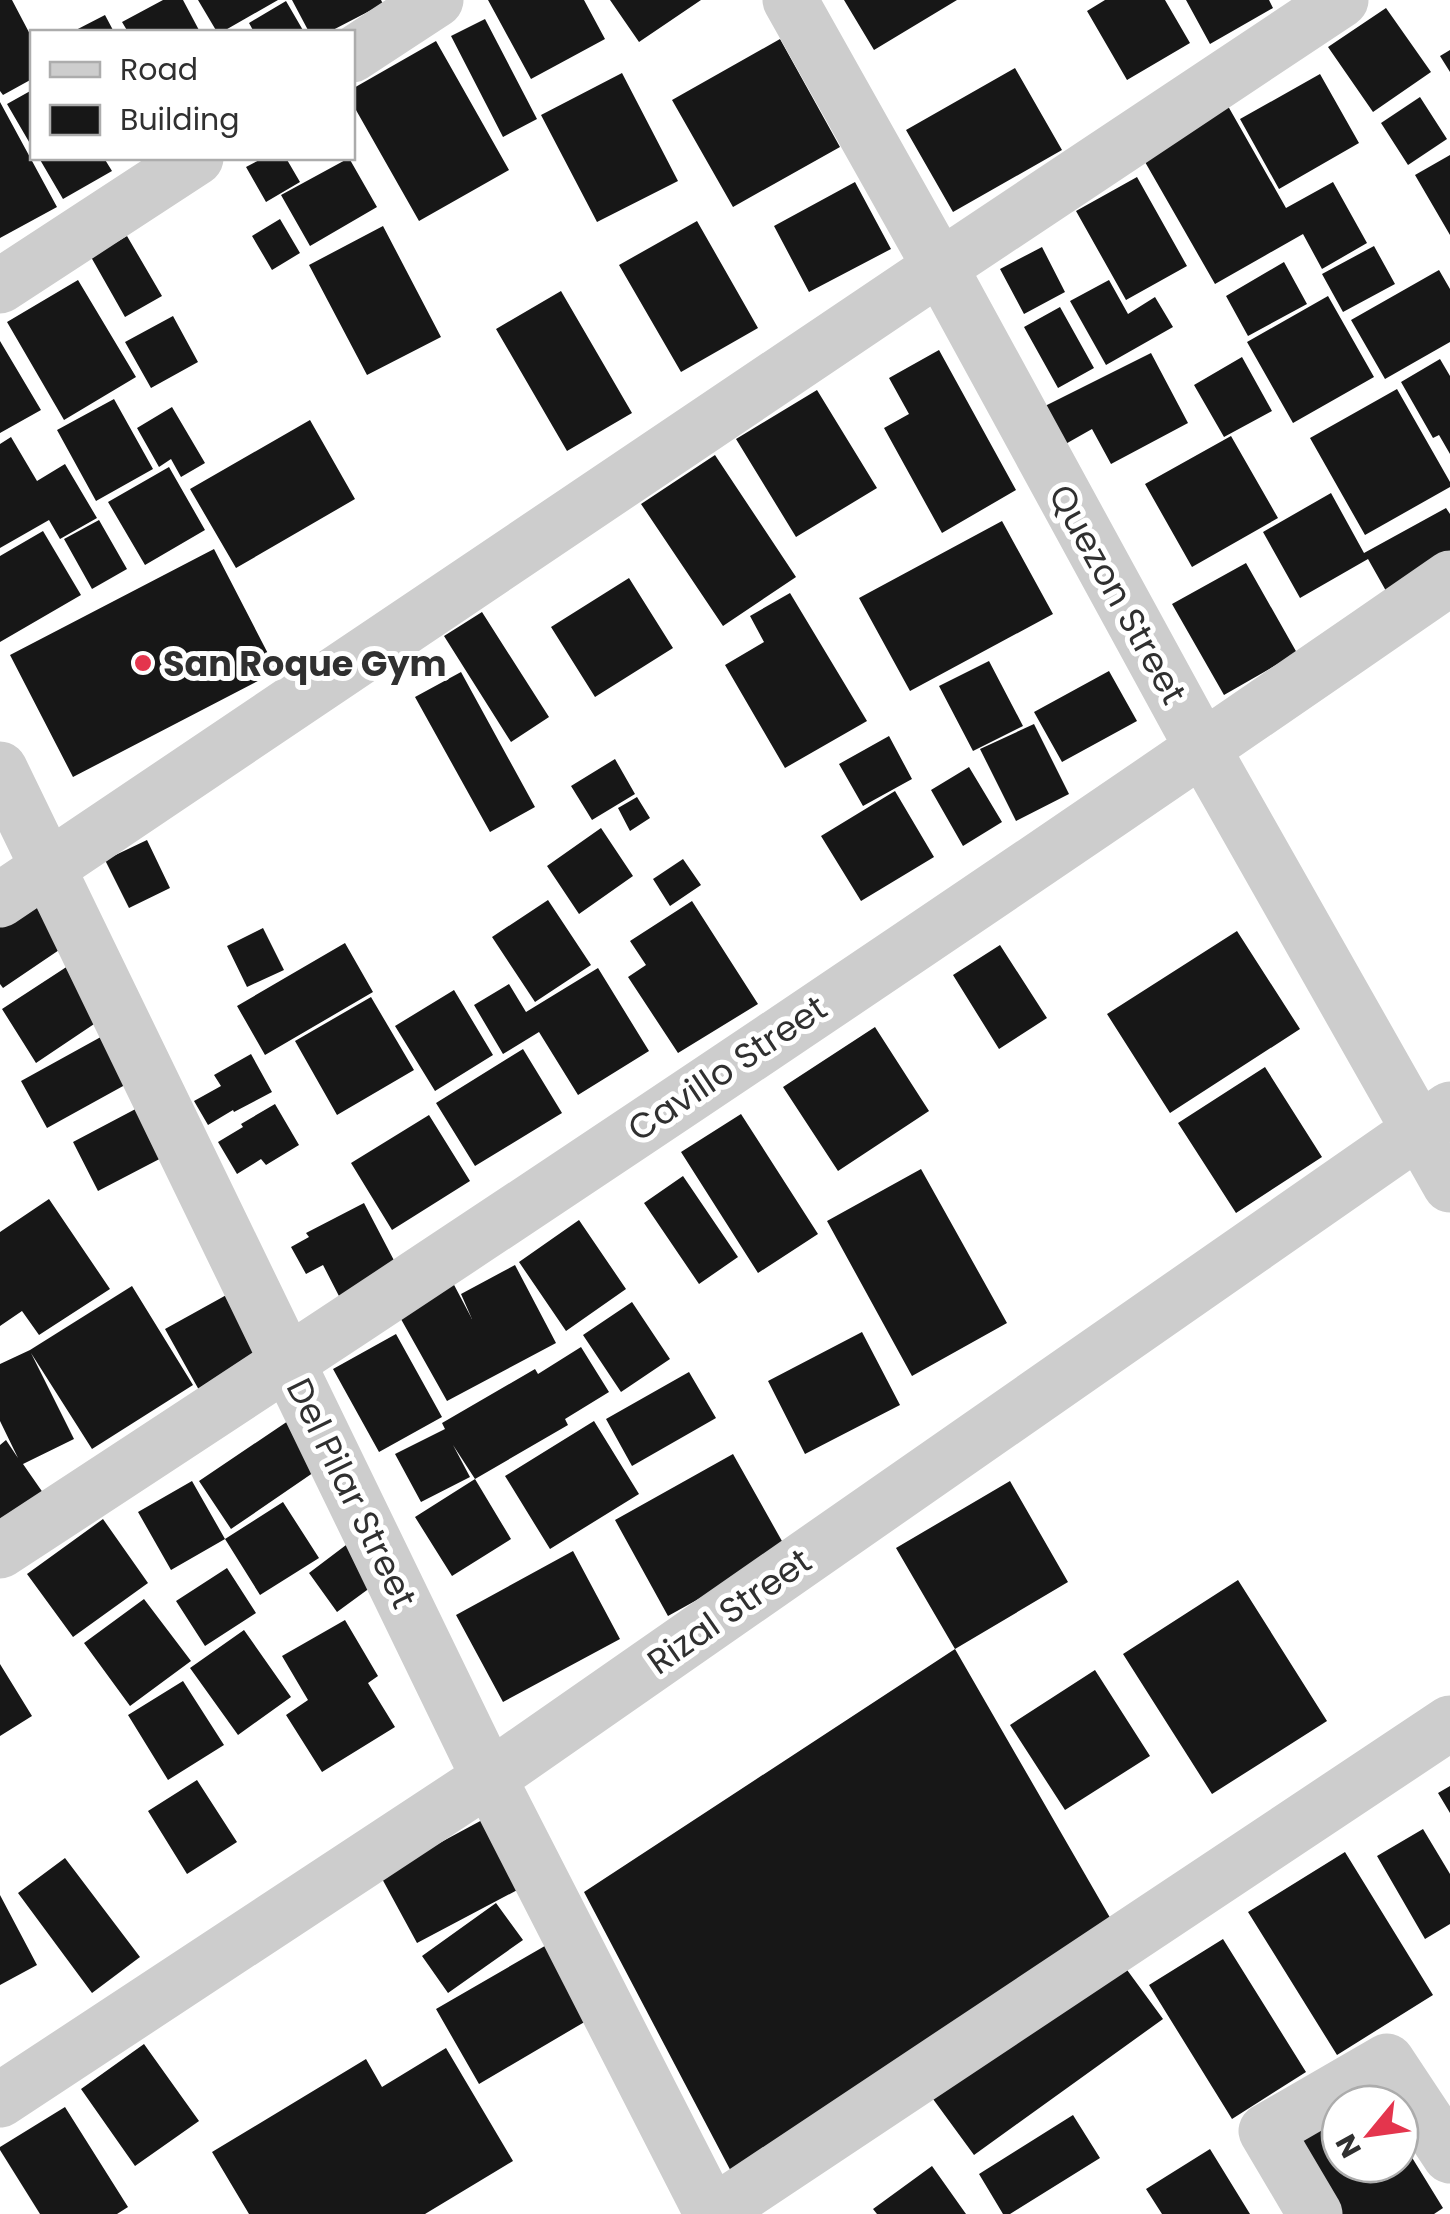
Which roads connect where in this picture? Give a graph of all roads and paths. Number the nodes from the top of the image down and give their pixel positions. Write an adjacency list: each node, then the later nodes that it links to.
1 (436, 0): 4 (street)
2 (790, 0): 6 (street, Quezon Street)
3 (1341, 0): 6 (street)
4 (355, 53)
5 (193, 160): 7 (street)
6 (940, 267): 9 (street, Quezon Street); 11 (street)
7 (0, 286)
8 (1450, 578): 9 (street, Cavillo Street)
9 (1202, 749): 13 (street, Quezon Street); 15 (street, Cavillo Street)
10 (0, 769): 11 (street, Del Pilar Street)
11 (50, 868): 12 (street); 15 (street, Del Pilar Street)
12 (0, 900)
13 (1435, 1120): 14 (street, Quezon Street); 18 (street, Rizal Street)
14 (1450, 1185)
15 (289, 1362): 16 (street, Cavillo Street); 18 (street, Del Pilar Street)
16 (0, 1551)
17 (1450, 1722): 21 (street)
18 (489, 1778): 19 (street, Rizal Street); 21 (street, Del Pilar Street)
19 (0, 2100)
20 (1450, 2156): 22 (street)
21 (712, 2214)
22 (1315, 2214)

